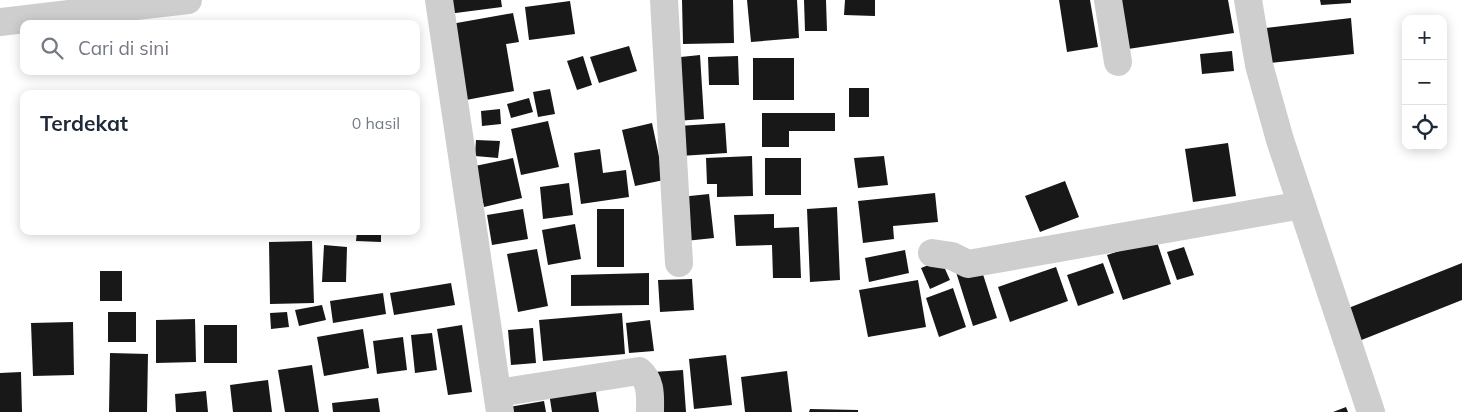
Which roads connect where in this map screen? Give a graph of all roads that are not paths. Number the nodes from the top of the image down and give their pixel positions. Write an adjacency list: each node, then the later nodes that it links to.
1 (188, 0): 6 (street)
2 (439, 0): 11 (street)
3 (664, 0): 10 (street)
4 (1108, 0): 7 (street)
5 (1248, 0): 8 (street)
6 (0, 22)
7 (1118, 62)
8 (1302, 205): 9 (street); 13 (street)
9 (932, 253)
10 (679, 262)
11 (499, 403): 12 (street)
12 (650, 412)
13 (1371, 412)

